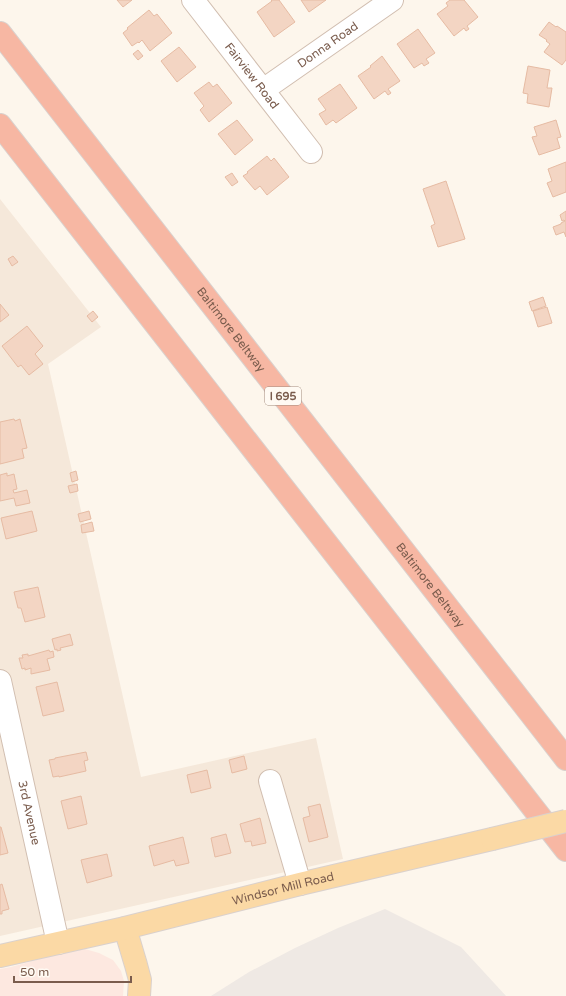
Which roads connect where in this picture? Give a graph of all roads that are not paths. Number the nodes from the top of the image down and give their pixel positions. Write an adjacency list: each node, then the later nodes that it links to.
1 (193, 0): 4 (street, Fairview Road)
2 (392, 0): 4 (street, Donna Road)
3 (0, 33): 8 (highway, Baltimore Beltway / I 695)
4 (263, 90): 6 (street, Fairview Road)
5 (0, 125): 11 (highway)
6 (311, 152)
7 (0, 681): 14 (street, 3rd Avenue)
8 (566, 759)
9 (270, 781): 12 (street)
10 (566, 821): 12 (main road, Windsor Mill Road, bridge)
11 (566, 850)
12 (300, 884): 13 (main road, Windsor Mill Road)
13 (125, 928): 14 (main road, Windsor Mill Road); 16 (main road)
14 (58, 943): 15 (main road, Windsor Mill Road)
15 (0, 956)
16 (139, 996)

